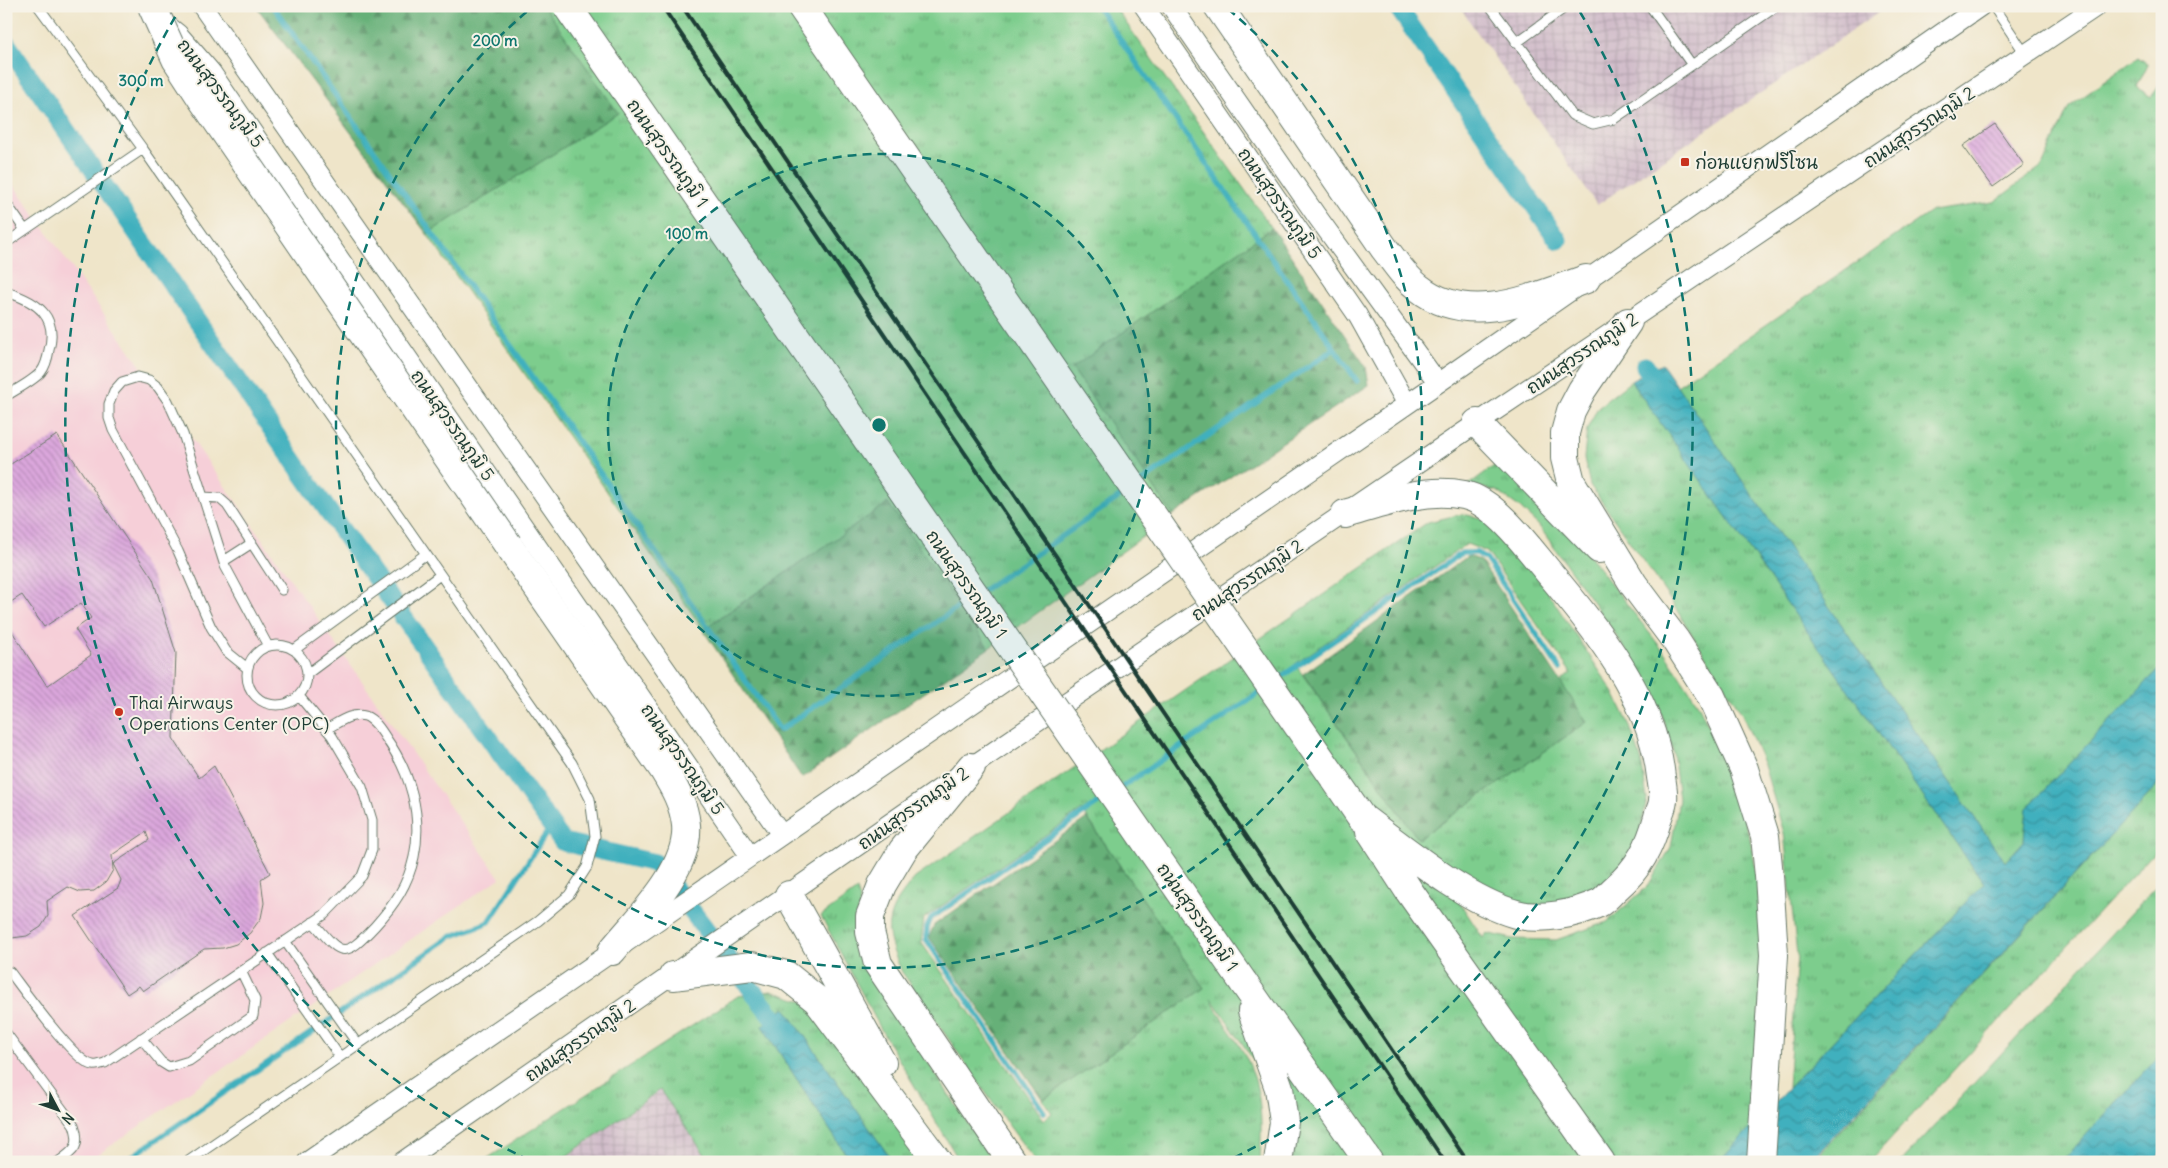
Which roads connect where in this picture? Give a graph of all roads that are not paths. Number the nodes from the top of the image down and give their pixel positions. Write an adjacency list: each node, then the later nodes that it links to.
1 (38, 6): 19 (lane)
2 (202, 6): 46 (street, ถนนสุวรรณภูมิ 5)
3 (566, 6): 56 (highway, ถนนสุวรรณภูมิ 1, bridge)
4 (801, 6): 45 (highway, bridge)
5 (1144, 6): 28 (street, ถนนสุวรรณภูมิ 5)
6 (1171, 6): 26 (street, ถนนสุวรรณภูมิ 5)
7 (1218, 6): 23 (highway)
8 (1490, 6): 16 (lane)
9 (1567, 6): 16 (lane)
10 (1650, 6): 18 (lane)
11 (1777, 6): 18 (lane)
12 (1981, 6): 23 (street)
13 (1993, 6): 17 (lane)
14 (148, 7): 47 (street, ถนนสุวรรณภูมิ 5); 51 (highway, bridge)
15 (2093, 8): 17 (street, ถนนสุวรรณภูมิ 2)
16 (1516, 42): 18 (lane)
17 (2026, 55): 25 (street, ถนนสุวรรณภูมิ 2)
18 (1692, 65)
19 (143, 149): 21 (lane); 33 (lane)
20 (6, 202): 21 (lane)
21 (25, 230): 22 (lane)
22 (6, 243)
23 (1586, 279): 26 (street)
24 (6, 294): 27 (lane)
25 (1628, 322): 29 (street, ถนนสุวรรณภูมิ 2); 36 (highway)
26 (1438, 383): 28 (street)
27 (6, 396)
28 (1407, 404): 46 (street)
29 (1477, 423): 31 (street, ถนนสุวรรณภูมิ 2); 36 (highway)
30 (204, 497): 32 (lane); 34 (lane); 40 (lane)
31 (1345, 514): 44 (street, ถนนสุวรรณภูมิ 2); 45 (highway)
32 (252, 543): 34 (lane); 37 (lane)
33 (426, 554): 35 (lane); 39 (lane)
34 (224, 561): 38 (lane)
35 (440, 575): 41 (lane); 59 (lane)
36 (1634, 585): 70 (highway)
37 (282, 590)
38 (268, 646): 39 (lane); 40 (lane)
39 (294, 650): 41 (lane)
40 (248, 668): 42 (lane)
41 (308, 674): 42 (lane)
42 (299, 696): 43 (lane)
43 (326, 729): 49 (lane); 49 (lane)
44 (971, 767): 48 (street, ถนนสุวรรณภูมิ 2); 66 (highway)
45 (1361, 817): 69 (highway)
46 (781, 834): 47 (street)
47 (750, 856): 51 (street)
48 (789, 894): 55 (street, ถนนสุวรรณภูมิ 2); 61 (highway)
49 (313, 922): 50 (lane)
50 (285, 941): 52 (lane); 59 (lane)
51 (612, 951): 64 (street)
52 (267, 953): 53 (lane); 60 (lane)
53 (241, 971): 58 (lane); 58 (lane)
54 (10, 972): 58 (lane)
55 (673, 976): 61 (highway); 65 (street, ถนนสุวรรณภูมิ 2)
56 (1242, 982): 67 (highway); 68 (highway, ถนนสุวรรณภูมิ 1)
57 (6, 1033): 62 (lane)
58 (141, 1038)
59 (358, 1045): 60 (lane)
60 (340, 1057): 63 (lane)
61 (935, 1158)
62 (58, 1162)
63 (187, 1162)
64 (307, 1162)
65 (402, 1162)
66 (1012, 1162)
67 (1278, 1162)
68 (1369, 1162)
69 (1601, 1162)
70 (1762, 1162)

